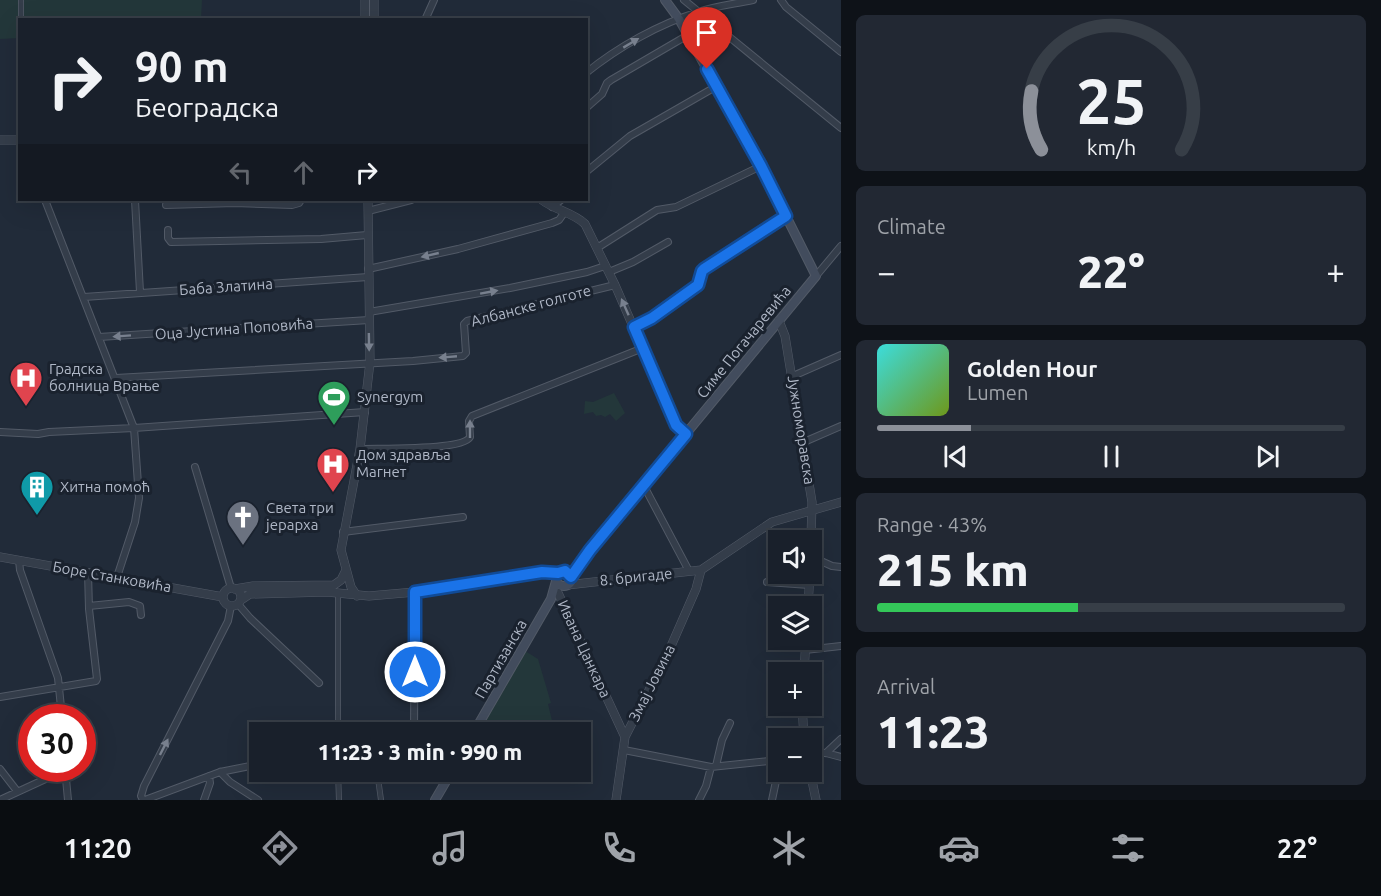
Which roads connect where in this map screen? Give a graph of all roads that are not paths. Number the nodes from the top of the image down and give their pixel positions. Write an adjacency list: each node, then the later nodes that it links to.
1 (21, 0): 10 (street)
2 (365, 0): 11 (street)
3 (374, 0): 12 (street)
4 (434, 0): 13 (street)
5 (665, 0): 14 (main road)
6 (684, 0): 9 (street)
7 (753, 0): 9 (street)
8 (781, 0): 16 (street)
9 (698, 12): 14 (street); 20 (street)
10 (21, 18)
11 (365, 18)
12 (374, 18)
13 (426, 18)
14 (679, 19): 15 (main road); 17 (street, one-way to 14)
15 (688, 35): 18 (main road); 19 (street)
16 (841, 52)
17 (588, 72)
18 (717, 86): 23 (main road); 24 (street)
19 (588, 106)
20 (841, 128)
21 (0, 140): 22 (street)
22 (18, 140)
23 (761, 166): 36 (main road); 41 (street)
24 (588, 170)
25 (45, 201): 47 (street)
26 (135, 201): 46 (street)
27 (300, 201): 32 (street)
28 (368, 201): 34 (street)
29 (407, 201): 34 (street)
30 (543, 201): 33 (street)
31 (560, 201): 33 (street)
32 (166, 205)
33 (552, 207): 35 (street)
34 (368, 210): 38 (street)
35 (564, 213): 41 (street); 43 (street, Баба Златина, one-way to 43)
36 (786, 216): 44 (main road); 50 (street)
37 (168, 230): 38 (street)
38 (368, 235): 43 (street)
39 (668, 242): 42 (street, Оца Јустина Поповића)
40 (841, 246): 44 (street, Симе Погачаревића)
41 (597, 248): 42 (street)
42 (607, 269): 45 (street); 48 (street, Оца Јустина Поповића, one-way to 42)
43 (368, 273): 46 (street, Баба Златина); 48 (street)
44 (816, 276): 49 (main road, Симе Погачаревића)
45 (615, 285): 50 (street, one-way to 45); 54 (street, Албанске голготе, one-way to 54)
46 (140, 292): 47 (street, Баба Златина)
47 (84, 297): 51 (street)
48 (369, 316): 51 (street, Оца Јустина Поповића, one-way to 51); 54 (street, one-way to 54)
49 (780, 321): 55 (street, Јужноморавска); 61 (main road, Симе Погачаревића)
50 (634, 327): 52 (street)
51 (99, 337): 56 (street)
52 (643, 348): 61 (street); 63 (street, one-way to 52)
53 (841, 355): 55 (street)
54 (370, 362): 56 (street); 57 (street)
55 (793, 376): 62 (street, Јужноморавска)
56 (116, 378): 59 (street)
57 (365, 412): 59 (street); 63 (street)
58 (841, 426): 62 (street)
59 (134, 428): 60 (street); 79 (street)
60 (0, 432)
61 (686, 434): 65 (main road, Симе Погачаревића)
62 (804, 442): 67 (street, Јужноморавска)
63 (360, 449): 70 (street)
64 (195, 466): 83 (street)
65 (644, 486): 77 (street); 80 (main road, Симе Погачаревића)
66 (841, 502): 67 (street)
67 (812, 510): 69 (street, Јужноморавска); 76 (street)
68 (463, 517): 70 (street)
69 (811, 530)
70 (343, 532): 75 (street)
71 (0, 557): 72 (street, Боре Станковића)
72 (19, 560): 78 (street, Боре Станковића); 97 (street)
73 (822, 562): 74 (street)
74 (841, 567)
75 (346, 570): 83 (street); 86 (street)
76 (701, 570): 77 (street, 8. бригаде); 104 (street, Змај Јовина)
77 (689, 571): 80 (street, 8. бригаде)
78 (88, 572): 79 (street, Боре Станковића); 90 (street)
79 (117, 577): 88 (street, Боре Станковића)
80 (564, 580): 84 (street, 8. бригаде); 102 (main road, Партизанска); 104 (street, Ивана Цанкара)
81 (767, 582): 82 (street)
82 (809, 585): 87 (street)
83 (233, 589): 88 (street); 89 (street)
84 (415, 592): 86 (street, 8. бригаде); 101 (street)
85 (338, 593): 86 (street, 8. бригаде); 89 (street, 8. бригаде); 100 (street)
86 (357, 596)
87 (808, 596)
88 (223, 597): 89 (street)
89 (236, 604): 96 (street); 126 (street, one-way to 89)
90 (89, 606): 91 (street); 97 (street)
91 (141, 615)
92 (841, 646): 93 (street)
93 (822, 648)
94 (805, 650): 95 (street)
95 (804, 662)
96 (319, 683)
97 (60, 687): 98 (street); 99 (street)
98 (0, 697)
99 (61, 704)
100 (338, 722)
101 (414, 722)
102 (480, 722)
103 (730, 723): 112 (street)
104 (625, 737): 106 (street, Змај Јовина)
105 (841, 739): 108 (street)
106 (624, 750): 112 (street); 132 (street, Змај Јовина)
107 (822, 753): 108 (street)
108 (826, 753): 109 (street)
109 (841, 757)
110 (768, 761): 112 (street)
111 (249, 766): 114 (street)
112 (713, 766): 133 (street)
113 (0, 769): 123 (street)
114 (220, 772): 115 (street); 128 (street)
115 (209, 776): 126 (street); 127 (street)
116 (37, 782): 123 (street)
117 (66, 782): 125 (street)
118 (338, 782): 129 (street)
119 (379, 782): 130 (street)
120 (446, 782): 131 (main road)
121 (777, 782): 134 (street)
122 (812, 782): 135 (street)
123 (17, 791): 124 (street)
124 (0, 800)
125 (68, 800)
126 (144, 800)
127 (204, 800)
128 (258, 800)
129 (339, 800)
130 (381, 800)
131 (435, 800)
132 (615, 800)
133 (699, 800)
134 (772, 800)
135 (816, 800)

